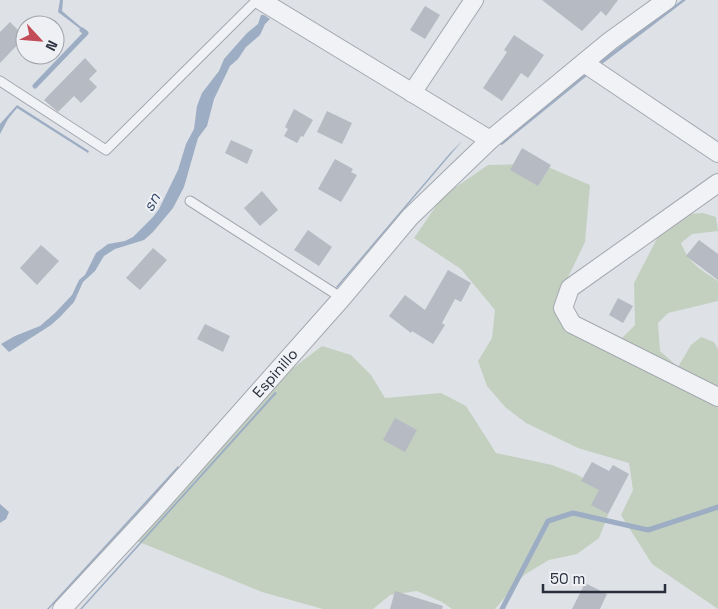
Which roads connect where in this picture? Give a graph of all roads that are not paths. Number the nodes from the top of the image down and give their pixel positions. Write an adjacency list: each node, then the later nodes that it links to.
1 (474, 0): 6 (street)
2 (667, 0): 4 (street, Espinillo)
3 (260, 1): 5 (lane); 6 (street)
4 (584, 63): 7 (street, Espinillo); 8 (street)
5 (0, 81)
6 (412, 93): 7 (street)
7 (490, 140): 11 (street, Espinillo)
8 (718, 153)
9 (718, 183): 12 (street)
10 (190, 201): 11 (lane)
11 (342, 298): 13 (street, Espinillo)
12 (718, 397)
13 (62, 609)

